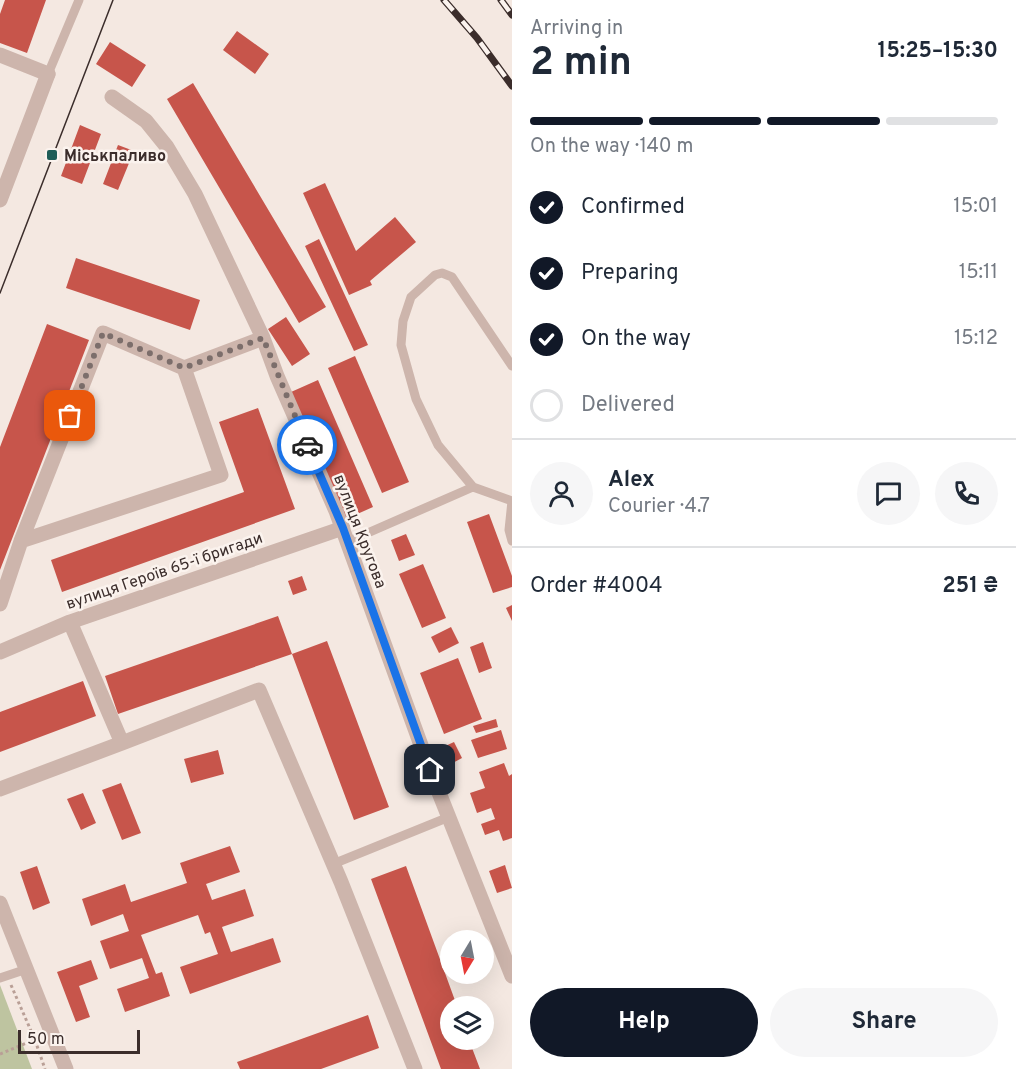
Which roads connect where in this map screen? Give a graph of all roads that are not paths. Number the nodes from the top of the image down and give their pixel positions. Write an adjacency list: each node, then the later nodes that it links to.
1 (79, 0): 3 (lane)
2 (0, 54): 3 (street)
3 (48, 74): 5 (street)
4 (112, 97): 6 (street, вулиця Кругова)
5 (0, 200)
6 (263, 338): 8 (street); 11 (street, вулиця Кругова)
7 (512, 366): 9 (lane)
8 (184, 368): 12 (street); 12 (street)
9 (473, 487): 10 (lane); 11 (lane)
10 (512, 501): 13 (lane)
11 (345, 535): 15 (street, вулиця Героїв 65-ї бригади); 19 (street, вулиця Кругова)
12 (21, 541): 14 (street)
13 (512, 541)
14 (0, 603)
15 (70, 622): 16 (street, вулиця Героїв 65-ї бригади); 17 (street)
16 (0, 652)
17 (122, 743): 18 (street); 20 (street)
18 (0, 789)
19 (449, 817): 20 (lane); 23 (street, вулиця Кругова)
20 (333, 864): 26 (street)
21 (0, 903): 22 (street)
22 (27, 969): 24 (lane); 25 (street)
23 (512, 976)
24 (3, 977)
25 (66, 1069)
26 (415, 1069)

